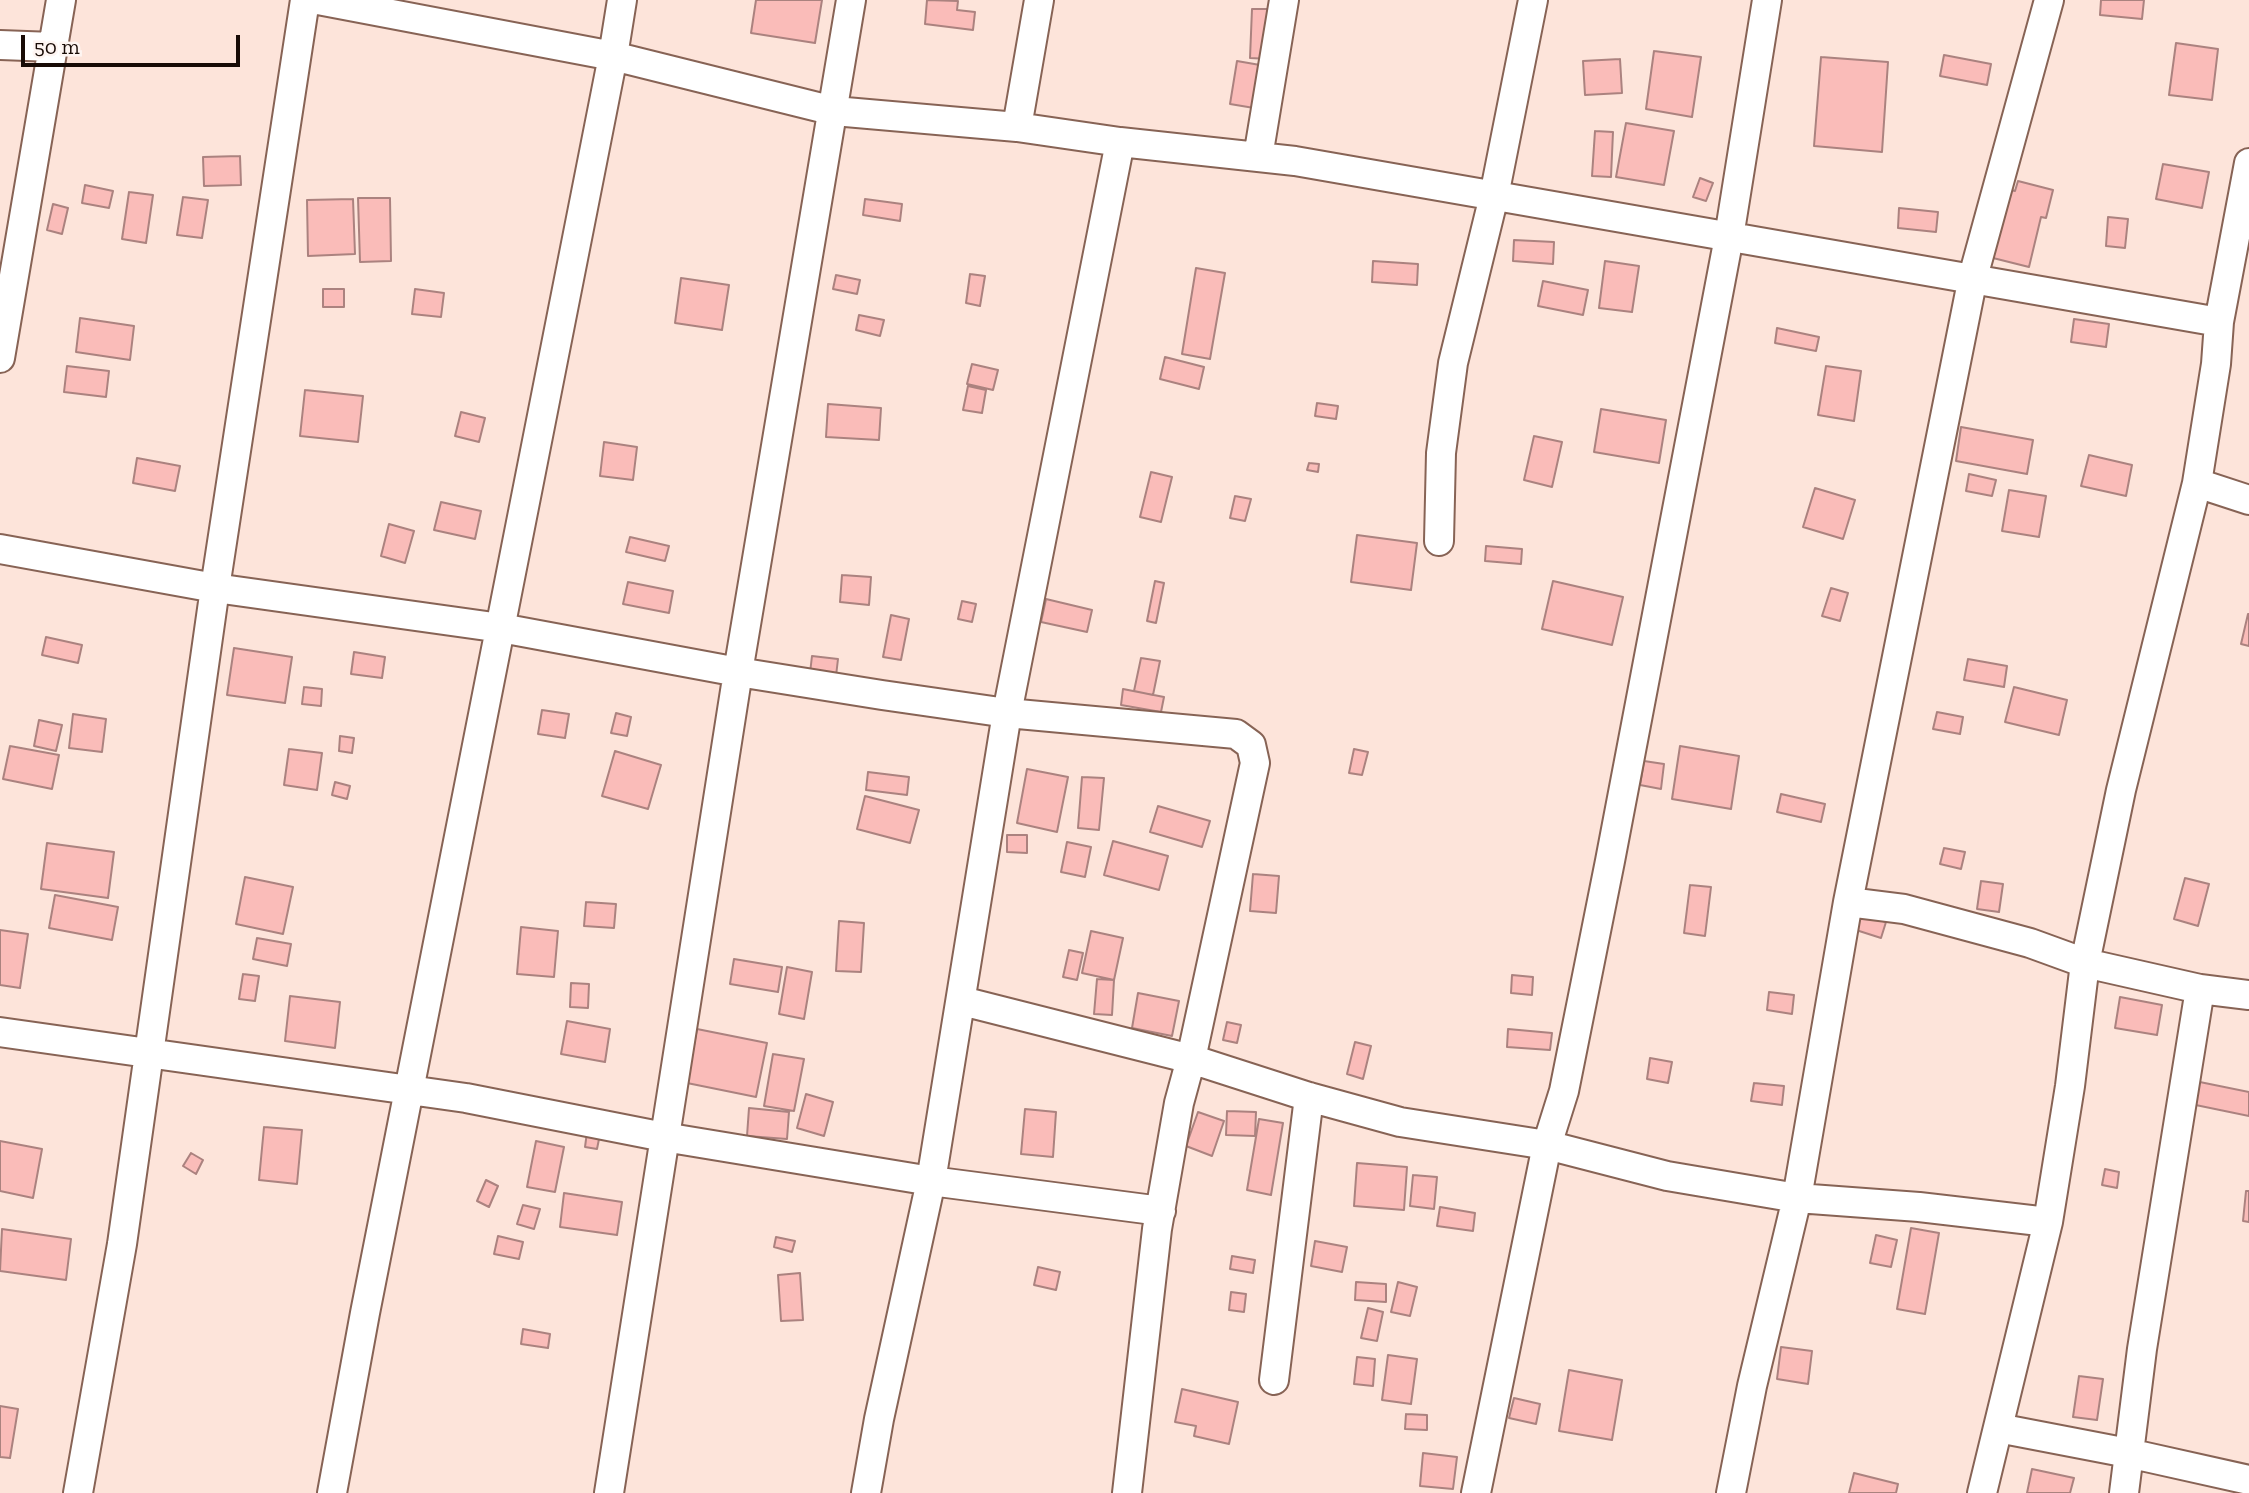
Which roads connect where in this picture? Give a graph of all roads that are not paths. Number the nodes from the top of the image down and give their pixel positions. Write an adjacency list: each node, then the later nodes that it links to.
1 (61, 0): 12 (street)
2 (304, 0): 28 (street)
3 (318, 0): 13 (street)
4 (622, 0): 13 (street)
5 (851, 0): 14 (street)
6 (1039, 0): 15 (street)
7 (1284, 0): 17 (street)
8 (1533, 0): 19 (street)
9 (1767, 0): 20 (street)
10 (2049, 0): 21 (street)
11 (0, 46): 12 (street)
12 (53, 47): 23 (street)
13 (613, 56): 14 (street); 29 (street)
14 (834, 111): 15 (street); 30 (street)
15 (1017, 127): 16 (street)
16 (1120, 142): 17 (street); 31 (street)
17 (1258, 157): 19 (street)
18 (2249, 163): 22 (street)
19 (1494, 196): 20 (street); 26 (street)
20 (1729, 237): 21 (street); 43 (street)
21 (1973, 277): 22 (street); 32 (street)
22 (2219, 321): 24 (street)
23 (0, 358)
24 (2197, 483): 25 (street); 33 (street)
25 (2249, 500)
26 (1439, 541)
27 (0, 549): 28 (street)
28 (215, 588): 29 (street); 38 (street)
29 (501, 628): 30 (street); 40 (street)
30 (738, 672): 31 (street); 42 (street)
31 (1007, 713): 36 (street); 39 (street)
32 (1848, 902): 33 (street); 45 (street)
33 (2085, 963): 34 (street); 47 (street)
34 (2200, 989): 35 (street); 50 (street)
35 (2249, 995)
36 (962, 1002): 39 (street); 44 (street)
37 (0, 1032): 38 (street)
38 (148, 1053): 40 (street); 52 (street)
39 (1191, 1059): 41 (street); 46 (street)
40 (411, 1091): 42 (street); 53 (street)
41 (1309, 1097): 43 (street); 48 (street)
42 (664, 1137): 44 (street); 54 (street)
43 (1547, 1145): 45 (street); 57 (street)
44 (931, 1181): 46 (street); 55 (street)
45 (1797, 1198): 47 (street); 58 (street)
46 (1161, 1212): 56 (street)
47 (2048, 1222): 49 (street)
48 (1274, 1380)
49 (1998, 1427): 50 (street); 59 (street)
50 (2128, 1452): 51 (street); 60 (street)
51 (2249, 1480)
52 (78, 1493)
53 (332, 1493)
54 (609, 1493)
55 (866, 1493)
56 (1127, 1493)
57 (1476, 1493)
58 (1731, 1493)
59 (1982, 1493)
60 (2124, 1493)

